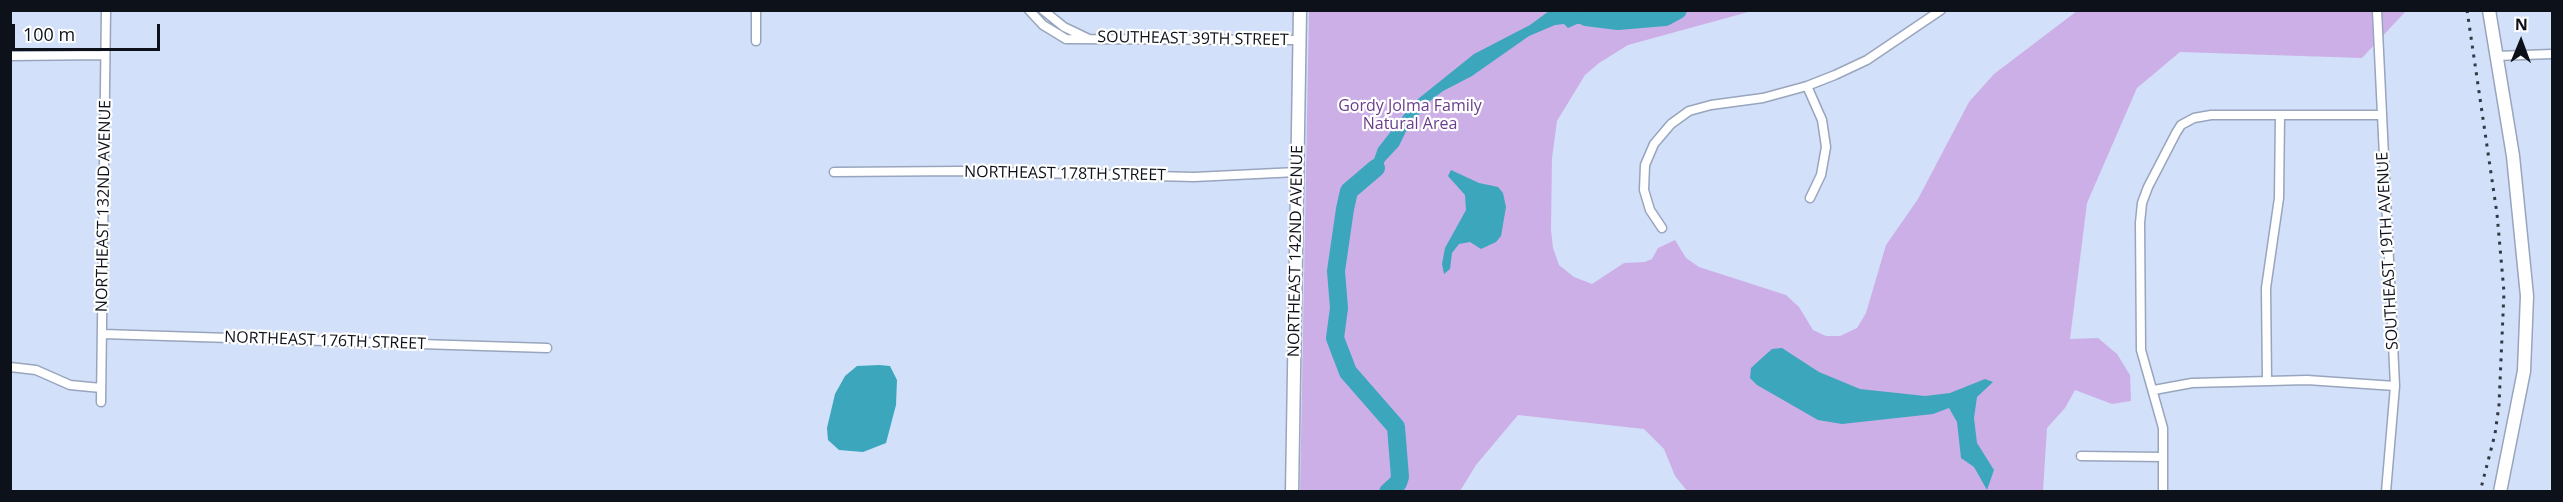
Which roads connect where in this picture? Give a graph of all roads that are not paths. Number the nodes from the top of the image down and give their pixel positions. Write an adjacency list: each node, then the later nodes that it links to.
1 (106, 10): 13 (street, NORTHEAST 132ND AVENUE)
2 (756, 10): 11 (street)
3 (1029, 10): 9 (street, SOUTHEAST 39TH STREET)
4 (1043, 10): 9 (street, SOUTHEAST 39TH STREET)
5 (1300, 10): 10 (street, NORTHEAST 142ND AVENUE)
6 (1941, 10): 16 (street)
7 (2377, 10): 18 (street, SOUTHEAST 19TH AVENUE)
8 (2489, 10): 15 (street)
9 (1087, 38): 10 (street, SOUTHEAST 39TH STREET)
10 (1299, 40): 20 (street, NORTHEAST 142ND AVENUE)
11 (756, 41)
12 (2553, 54): 15 (street)
13 (105, 55): 14 (street); 23 (street, NORTHEAST 132ND AVENUE)
14 (10, 56)
15 (2496, 56): 36 (street)
16 (1807, 86): 21 (street); 22 (street)
17 (2280, 115): 18 (street); 26 (street); 29 (street)
18 (2380, 115): 27 (street, SOUTHEAST 19TH AVENUE)
19 (834, 172): 20 (street, NORTHEAST 178TH STREET)
20 (1297, 172): 33 (street, NORTHEAST 142ND AVENUE)
21 (1810, 198)
22 (1662, 228)
23 (102, 334): 24 (street, NORTHEAST 176TH STREET); 28 (street, NORTHEAST 132ND AVENUE)
24 (547, 348)
25 (10, 367): 28 (street)
26 (2267, 381): 27 (street); 29 (street)
27 (2394, 386): 35 (street, SOUTHEAST 19TH AVENUE)
28 (101, 388): 30 (street, NORTHEAST 132ND AVENUE)
29 (2154, 390): 32 (street)
30 (101, 402)
31 (2081, 456): 32 (street)
32 (2163, 457): 34 (street)
33 (1292, 492)
34 (2163, 492)
35 (2386, 492)
36 (2500, 492)

